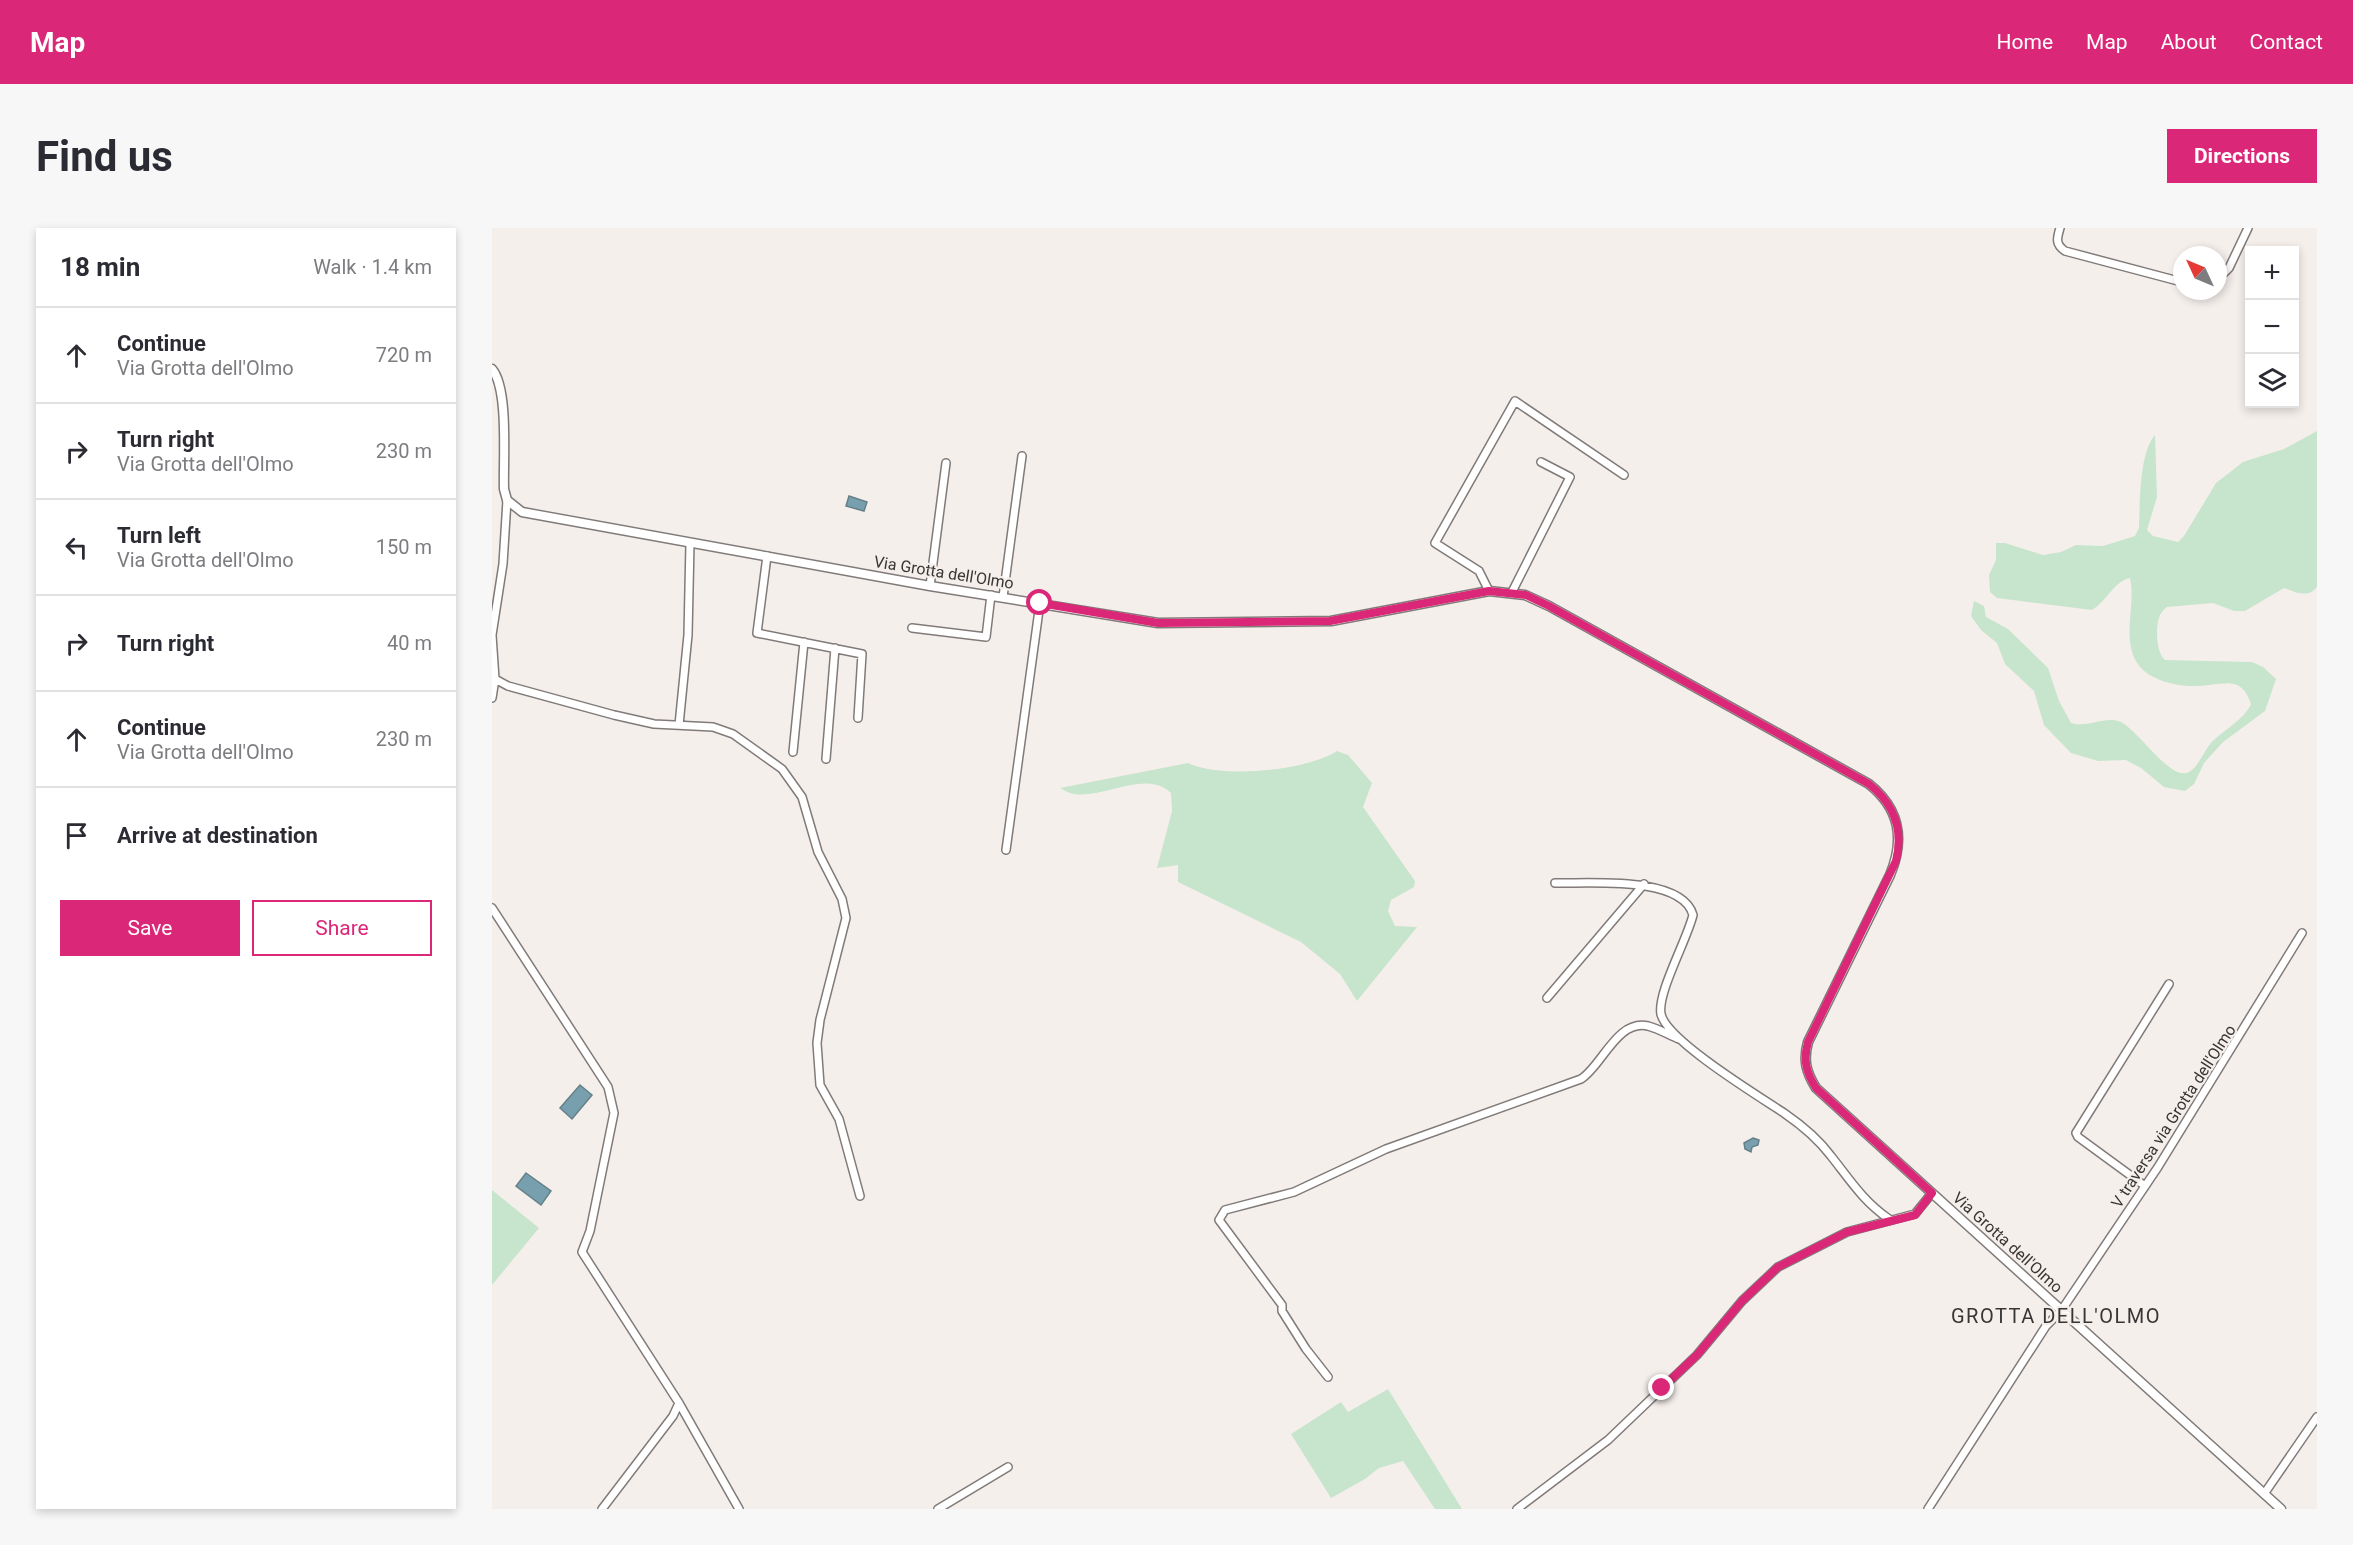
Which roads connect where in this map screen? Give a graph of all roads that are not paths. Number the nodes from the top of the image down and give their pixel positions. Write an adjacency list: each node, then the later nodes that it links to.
1 (2060, 228): 4 (street)
2 (2248, 228): 3 (street)
3 (2227, 270)
4 (2173, 280)
5 (492, 369): 10 (street)
6 (1022, 456): 17 (street)
7 (1541, 462): 15 (street)
8 (946, 463): 13 (street)
9 (1624, 475): 14 (street)
10 (507, 500): 11 (street, Via Grotta dell'Olmo); 22 (street)
11 (690, 543): 12 (street, Via Grotta dell'Olmo); 25 (street)
12 (767, 556): 13 (street, Via Grotta dell'Olmo); 20 (street)
13 (930, 586): 16 (street, Via Grotta dell'Olmo)
14 (1489, 591): 15 (street, Via Grotta dell'Olmo); 18 (street, Via Grotta dell'Olmo)
15 (1512, 592): 37 (street, Via Grotta dell'Olmo)
16 (991, 595): 17 (street, Via Grotta dell'Olmo); 19 (street)
17 (1003, 597): 18 (street, Via Grotta dell'Olmo)
18 (1040, 603): 28 (street)
19 (912, 628)
20 (804, 642): 21 (street); 26 (street)
21 (835, 648): 24 (street); 27 (street)
22 (495, 679): 23 (street); 25 (street)
23 (492, 698)
24 (858, 718)
25 (679, 725): 38 (street)
26 (793, 752)
27 (826, 759)
28 (1006, 850)
29 (1555, 883): 30 (street)
30 (1644, 884): 34 (street); 35 (street)
31 (492, 908): 42 (street)
32 (2302, 933): 36 (street, V traversa via Grotta dell'Olmo)
33 (2169, 984): 36 (street)
34 (1547, 998)
35 (1679, 1039): 39 (street); 41 (street)
36 (2145, 1186): 40 (street, V traversa via Grotta dell'Olmo)
37 (1932, 1193): 39 (street); 40 (street, Via Grotta dell'Olmo)
38 (860, 1196)
39 (1889, 1219): 49 (street)
40 (2061, 1311): 45 (street, Via Grotta dell'Olmo); 50 (street, V traversa via Grotta dell'Olmo)
41 (1328, 1377)
42 (679, 1403): 46 (street); 47 (street)
43 (2317, 1417): 45 (street)
44 (1008, 1467): 48 (street)
45 (2264, 1494): 51 (street, Via Grotta dell'Olmo)
46 (602, 1509)
47 (739, 1509)
48 (938, 1509)
49 (1517, 1509)
50 (1928, 1509)
51 (2281, 1509)

